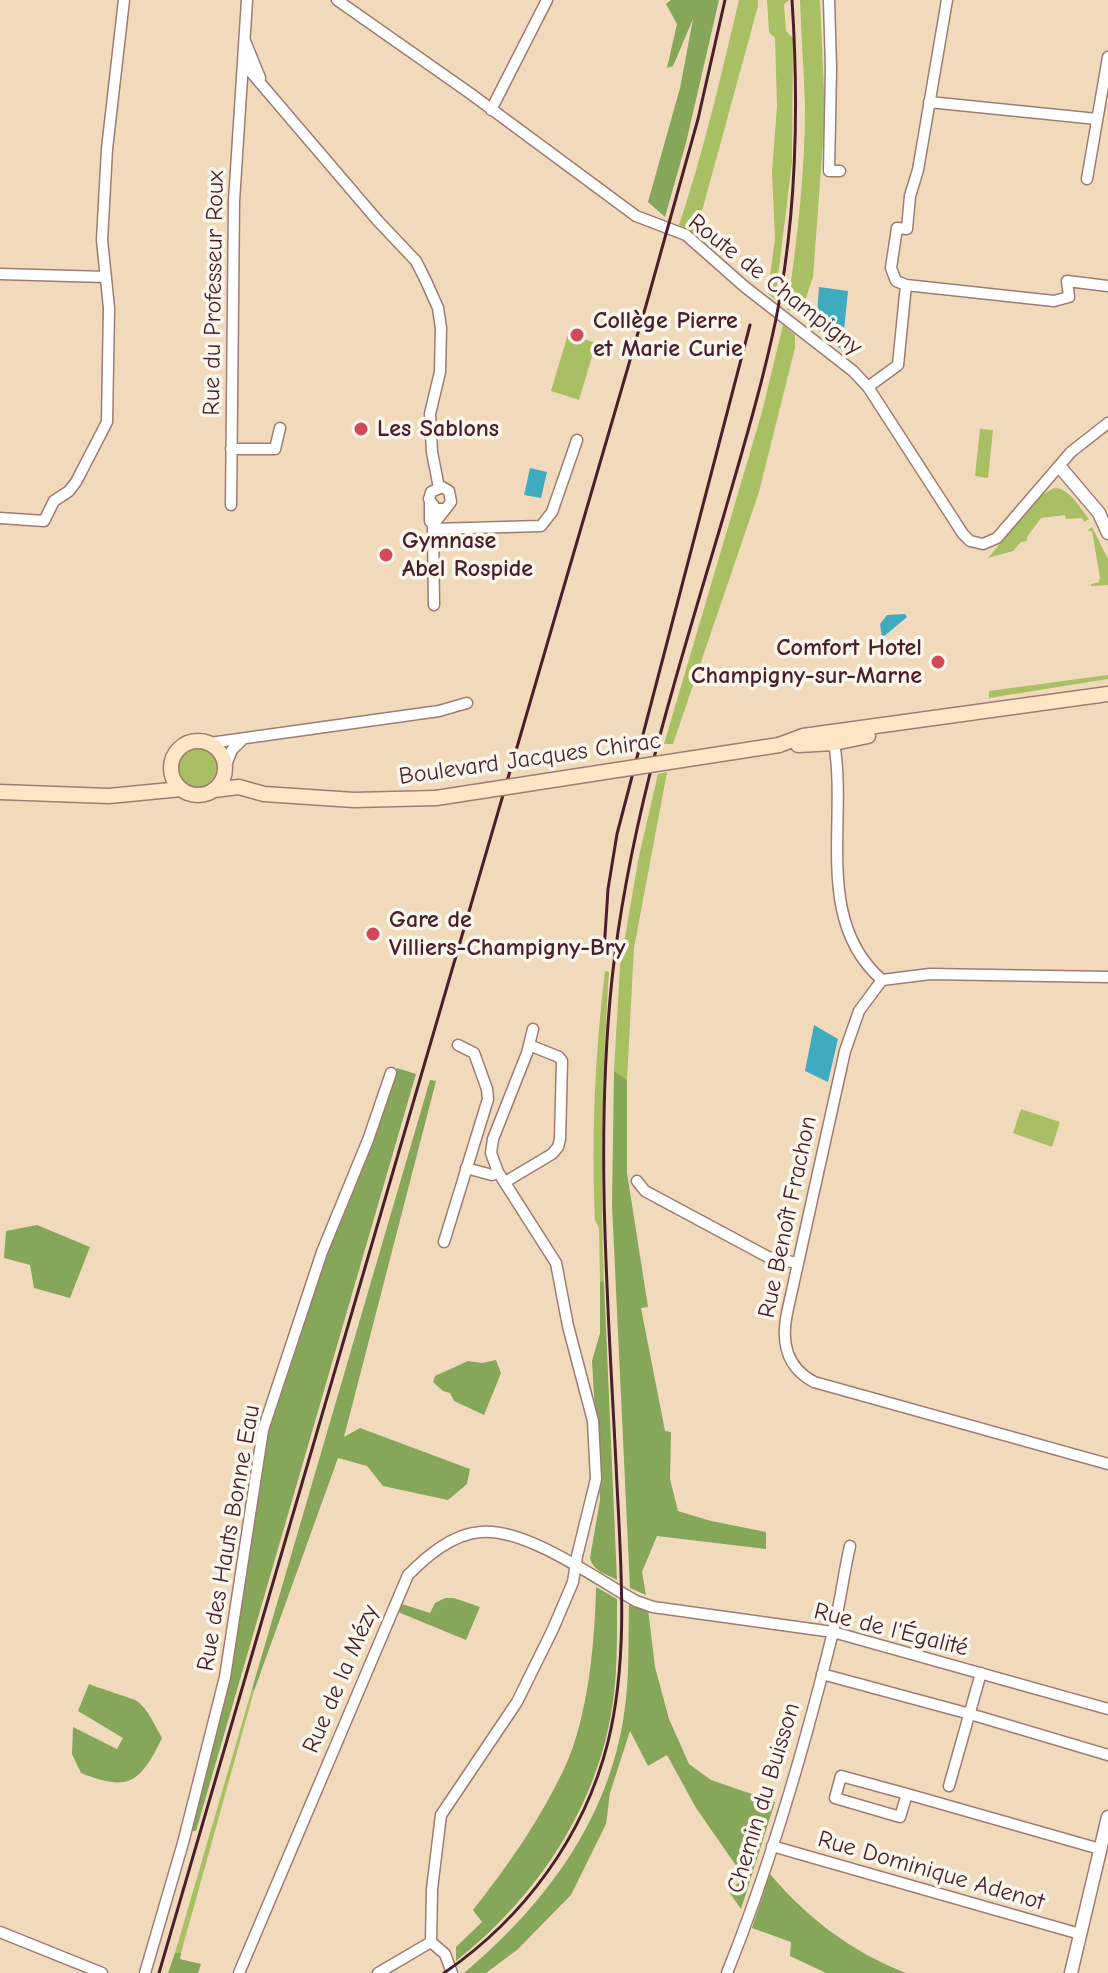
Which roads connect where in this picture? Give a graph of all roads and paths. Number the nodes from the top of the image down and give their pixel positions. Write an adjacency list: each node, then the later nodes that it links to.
1 (124, 0): 18 (street)
2 (247, 0): 7 (street, Rue du Professeur Roux)
3 (337, 0): 13 (street, Route de Champigny)
4 (547, 0): 13 (street)
5 (829, 0): 15 (street)
6 (947, 0): 12 (street)
7 (244, 40): 9 (street, Rue du Professeur Roux); 10 (street)
8 (1108, 57): 14 (street)
9 (243, 58): 10 (street); 11 (street, Rue du Professeur Roux)
10 (253, 68): 11 (street); 27 (street)
11 (241, 82): 25 (street, Rue du Professeur Roux)
12 (929, 102): 14 (street); 19 (street)
13 (491, 110): 21 (street, Route de Champigny)
14 (1097, 119): 16 (street)
15 (840, 171)
16 (1087, 179)
17 (0, 274): 18 (street)
18 (106, 277): 31 (street)
19 (906, 285): 20 (street); 21 (street)
20 (1108, 286)
21 (868, 387): 26 (street, Route de Champigny)
22 (1108, 423): 26 (street)
23 (280, 428): 25 (street)
24 (577, 440): 32 (street)
25 (231, 449): 29 (street, Rue du Professeur Roux)
26 (1060, 467): 33 (street)
27 (439, 488): 28 (street); 30 (street)
28 (430, 503): 30 (street); 32 (street)
29 (231, 505)
30 (443, 509): 32 (street)
31 (0, 518)
32 (433, 527): 34 (street)
33 (1108, 533)
34 (434, 605)
35 (1108, 694): 37 (main road)
36 (467, 703): 41 (street)
37 (958, 716): 38 (main road); 39 (main road)
38 (921, 721): 39 (main road); 40 (main road)
39 (881, 730): 40 (main road, Boulevard Jacques Chirac)
40 (832, 738): 45 (main road, Boulevard Jacques Chirac, bridge); 51 (street)
41 (243, 739): 42 (street); 44 (street)
42 (210, 743): 43 (main road); 44 (main road)
43 (171, 764): 46 (main road); 47 (main road)
44 (226, 768): 45 (main road); 48 (main road)
45 (239, 787): 48 (main road, Boulevard Jacques Chirac)
46 (181, 789): 47 (main road, Boulevard Jacques Chirac); 48 (main road, Boulevard Jacques Chirac)
47 (149, 790): 49 (main road, Boulevard Jacques Chirac)
48 (214, 790)
49 (0, 792)
50 (1108, 977): 51 (street)
51 (882, 980): 63 (street, Rue Benoît Frachon)
52 (533, 1029): 54 (street)
53 (458, 1045): 56 (street)
54 (529, 1045): 57 (street); 61 (street)
55 (391, 1073): 82 (street, Rue des Hauts Bonne Eau)
56 (486, 1104): 57 (street); 58 (street)
57 (505, 1110): 59 (street)
58 (466, 1168): 59 (street); 62 (street)
59 (498, 1172): 61 (street)
60 (637, 1181): 63 (street)
61 (505, 1182): 66 (street)
62 (444, 1242)
63 (797, 1263): 64 (street, Rue Benoît Frachon)
64 (1108, 1464)
65 (850, 1546): 67 (street, Chemin du Buisson)
66 (575, 1565): 67 (street, Rue de l'Égalité); 80 (street); 83 (street, Rue de la Mézy)
67 (833, 1632): 68 (street, Rue de l'Égalité); 69 (street, Chemin du Buisson)
68 (981, 1673): 70 (street, Rue de l'Égalité); 71 (street)
69 (822, 1674): 71 (street); 76 (street, Chemin du Buisson)
70 (1108, 1709)
71 (970, 1714): 72 (street); 73 (street)
72 (1108, 1755)
73 (949, 1786)
74 (907, 1794): 74 (street); 77 (street)
75 (1108, 1817): 77 (street)
76 (772, 1846): 79 (street, Rue Dominique Adenot); 86 (street, Chemin du Buisson)
77 (1100, 1849): 79 (street)
78 (0, 1932): 81 (street)
79 (1080, 1934): 87 (street)
80 (431, 1942): 84 (street); 85 (street)
81 (102, 1973)
82 (145, 1973)
83 (239, 1973)
84 (378, 1973)
85 (452, 1973)
86 (727, 1973)
87 (1071, 1973)

